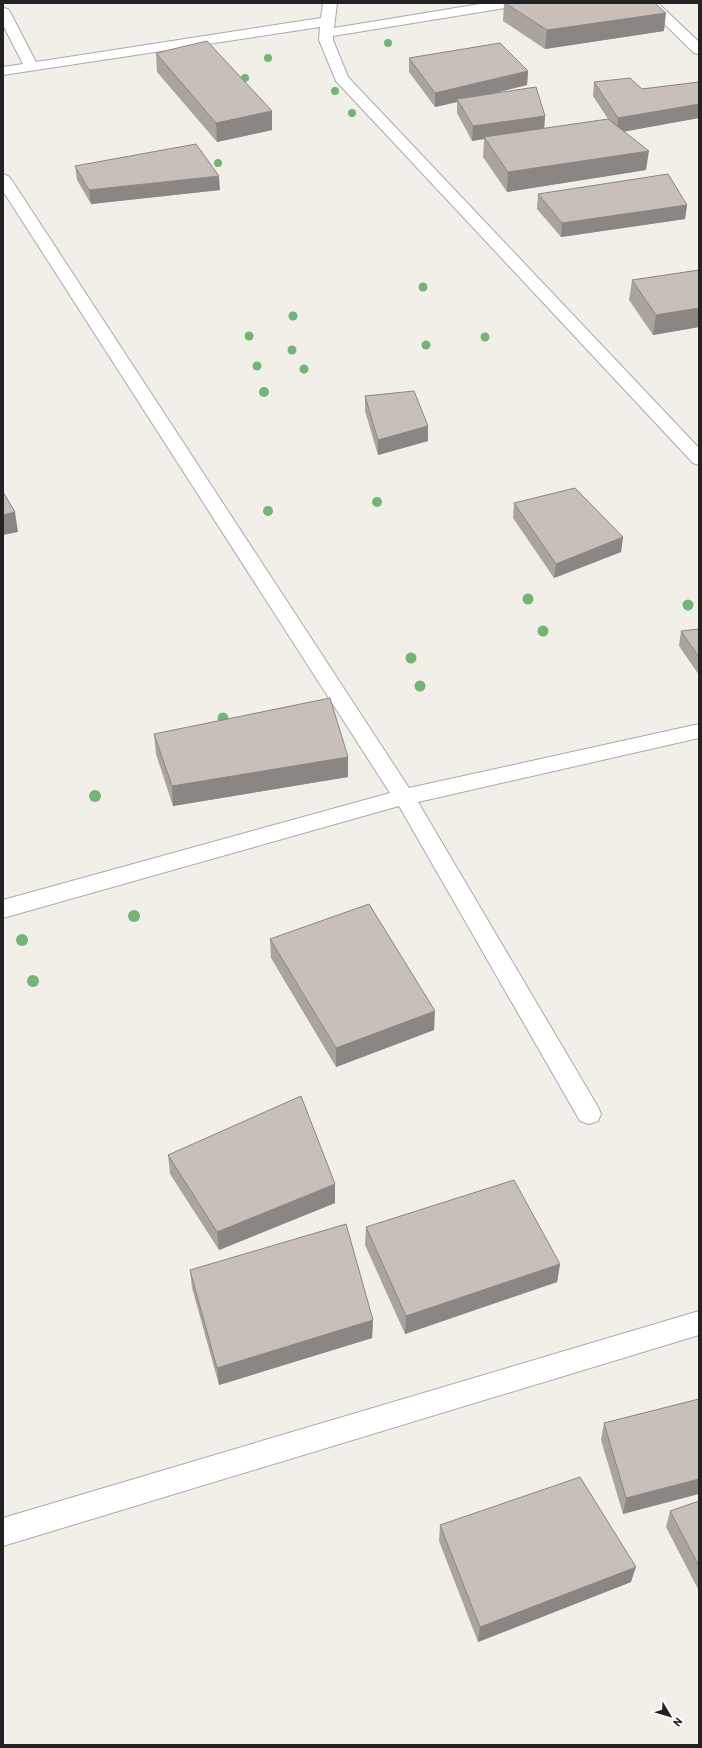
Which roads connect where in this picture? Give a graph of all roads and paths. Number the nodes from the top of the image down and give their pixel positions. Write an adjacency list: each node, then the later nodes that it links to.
1 (330, 3): 5 (street)
2 (512, 3): 5 (street)
3 (650, 3): 6 (street)
4 (3, 12): 7 (street)
5 (328, 27): 7 (street); 10 (street)
6 (699, 50)
7 (32, 67): 8 (street)
8 (3, 71)
9 (3, 179): 12 (street)
10 (699, 459)
11 (699, 731): 12 (street)
12 (404, 797): 13 (street); 14 (street)
13 (3, 909)
14 (589, 1114)
15 (699, 1323): 16 (street)
16 (3, 1532)

